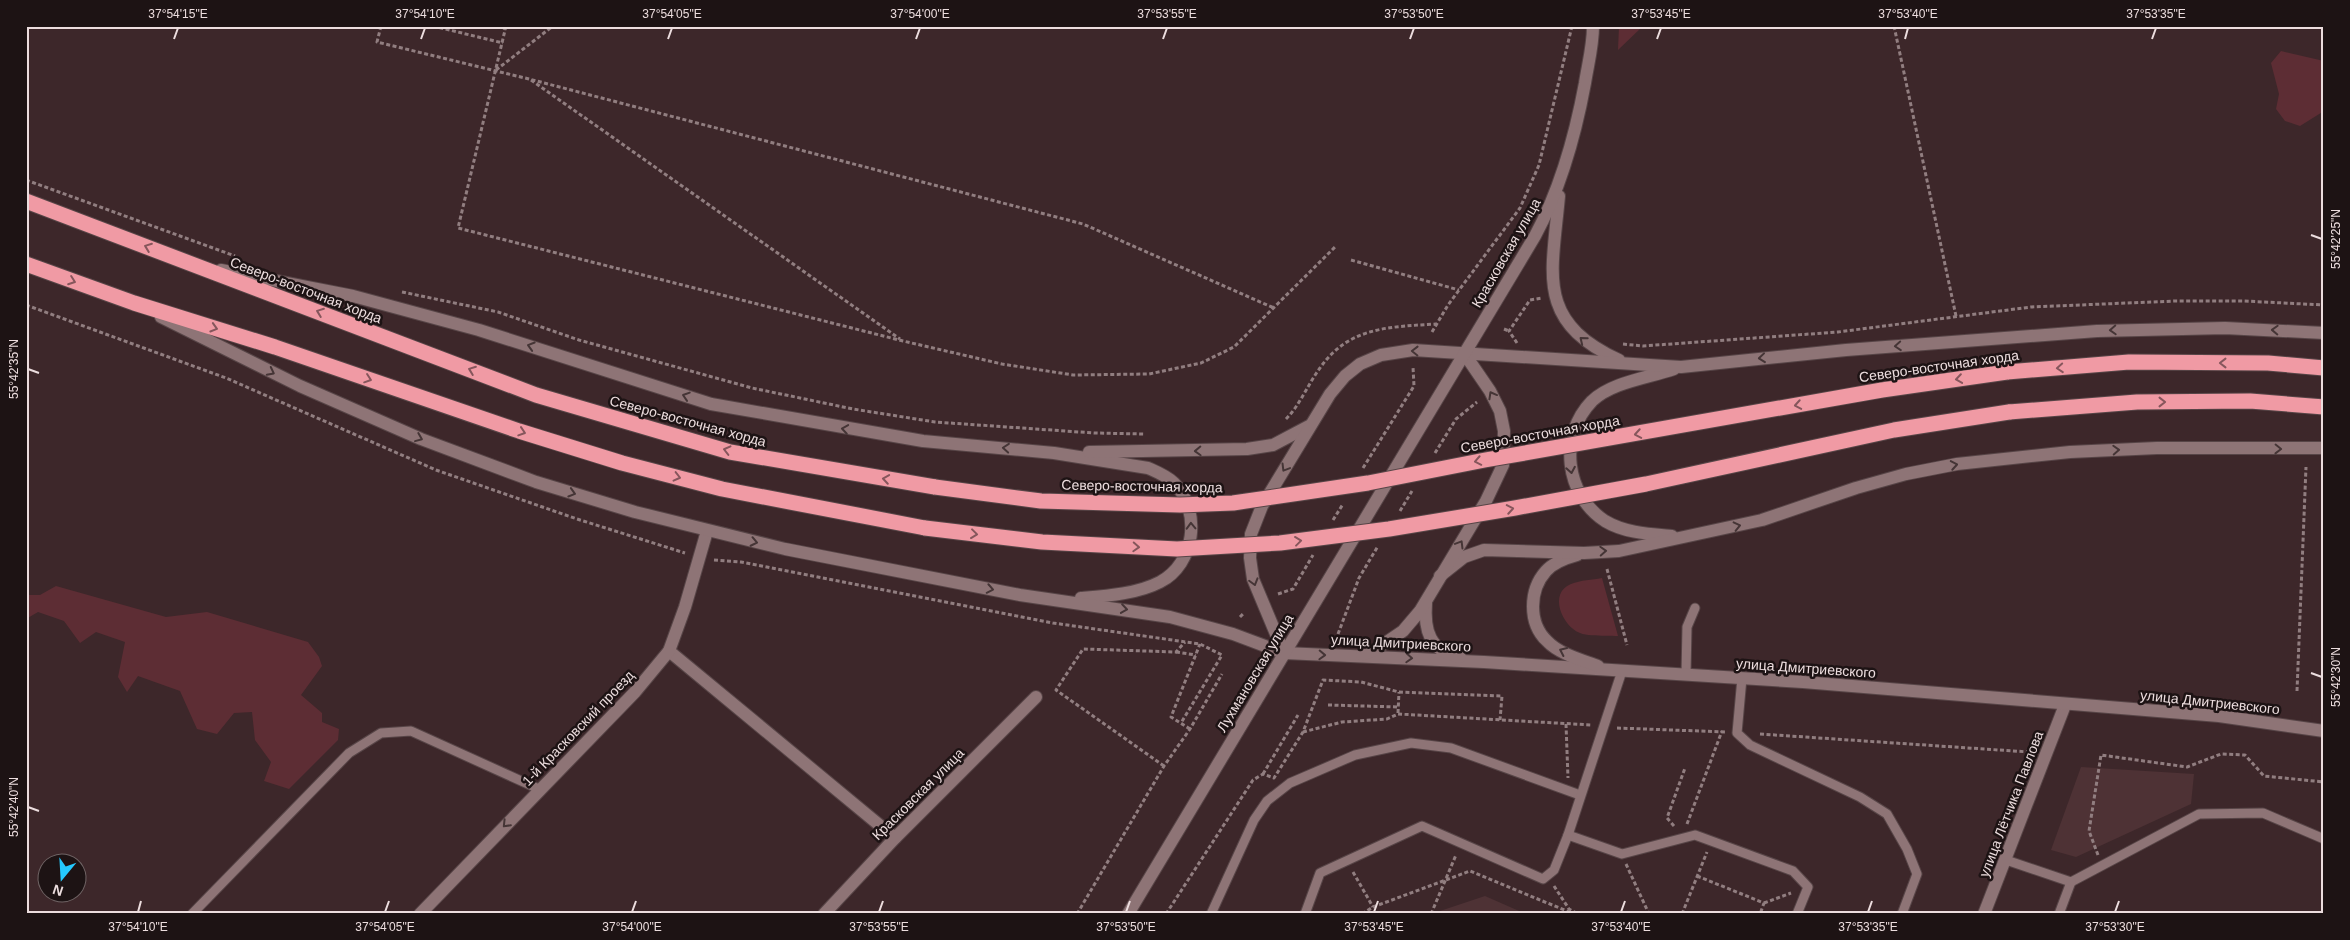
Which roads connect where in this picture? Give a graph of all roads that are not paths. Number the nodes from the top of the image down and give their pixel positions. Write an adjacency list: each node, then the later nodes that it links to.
1 (1593, 26): 2 (street, Красковская улица)
2 (1560, 185): 8 (street, Красковская улица); 9 (street, one-way to 2)
3 (26, 201): 5 (highway, Северо-восточная хорда, one-way to 3)
4 (26, 264): 6 (highway, one-way to 6)
5 (194, 264): 11 (highway, Северо-восточная хорда, one-way to 5, bridge); 16 (street, one-way to 5)
6 (134, 303): 12 (highway, one-way to 12, bridge); 17 (street, one-way to 17)
7 (2324, 333): 10 (street, one-way to 10)
8 (1464, 353): 9 (street); 13 (street, one-way to 13); 14 (street, Красковская улица); 20 (street, one-way to 8)
9 (1626, 364): 10 (street)
10 (1681, 367): 18 (street, one-way to 18)
11 (2324, 368)
12 (2324, 407)
13 (1310, 426): 16 (street, one-way to 16); 25 (street, one-way to 25)
14 (1407, 448): 25 (street, Лухмановская улица)
15 (2324, 448): 18 (street, one-way to 15)
16 (1054, 453): 21 (street, one-way to 16)
17 (707, 531): 21 (street, one-way to 21); 24 (street, 1-й Красковский проезд)
18 (1689, 537): 19 (street, one-way to 18)
19 (1584, 553): 20 (street); 28 (street, one-way to 19)
20 (1440, 576): 22 (street)
21 (1058, 600): 25 (street, улица Дмитриевского, one-way to 25)
22 (1426, 600): 26 (street); 27 (street)
23 (1695, 608): 30 (lane)
24 (669, 651): 35 (street, 1-й Красковский проезд); 38 (street)
25 (1284, 653): 26 (street, улица Дмитриевского, one-way to 26); 45 (street, Лухмановская улица)
26 (1360, 656): 27 (street, улица Дмитриевского, one-way to 27)
27 (1484, 662): 28 (street, улица Дмитриевского)
28 (1608, 670): 29 (street, улица Дмитриевского)
29 (1622, 671): 30 (street, улица Дмитриевского); 36 (lane)
30 (1686, 674): 31 (street, улица Дмитриевского)
31 (1742, 678): 33 (street, улица Дмитриевского); 49 (lane)
32 (1036, 698): 38 (street, Красковская улица)
33 (2065, 705): 34 (street, улица Дмитриевского); 40 (street, улица Лётчика Павлова)
34 (2324, 731)
35 (540, 789): 42 (lane); 43 (street, 1-й Красковский проезд, one-way to 43)
36 (1580, 795): 37 (lane); 46 (lane)
37 (1568, 835): 47 (lane); 48 (lane)
38 (895, 838): 44 (street, Красковская улица)
39 (2324, 839): 41 (lane)
40 (2006, 860): 41 (lane); 50 (street, улица Лётчика Павлова)
41 (2071, 882): 51 (lane)
42 (192, 914)
43 (420, 914)
44 (824, 914)
45 (1128, 914)
46 (1211, 914)
47 (1305, 914)
48 (1797, 914)
49 (1902, 914)
50 (1984, 914)
51 (2059, 914)

